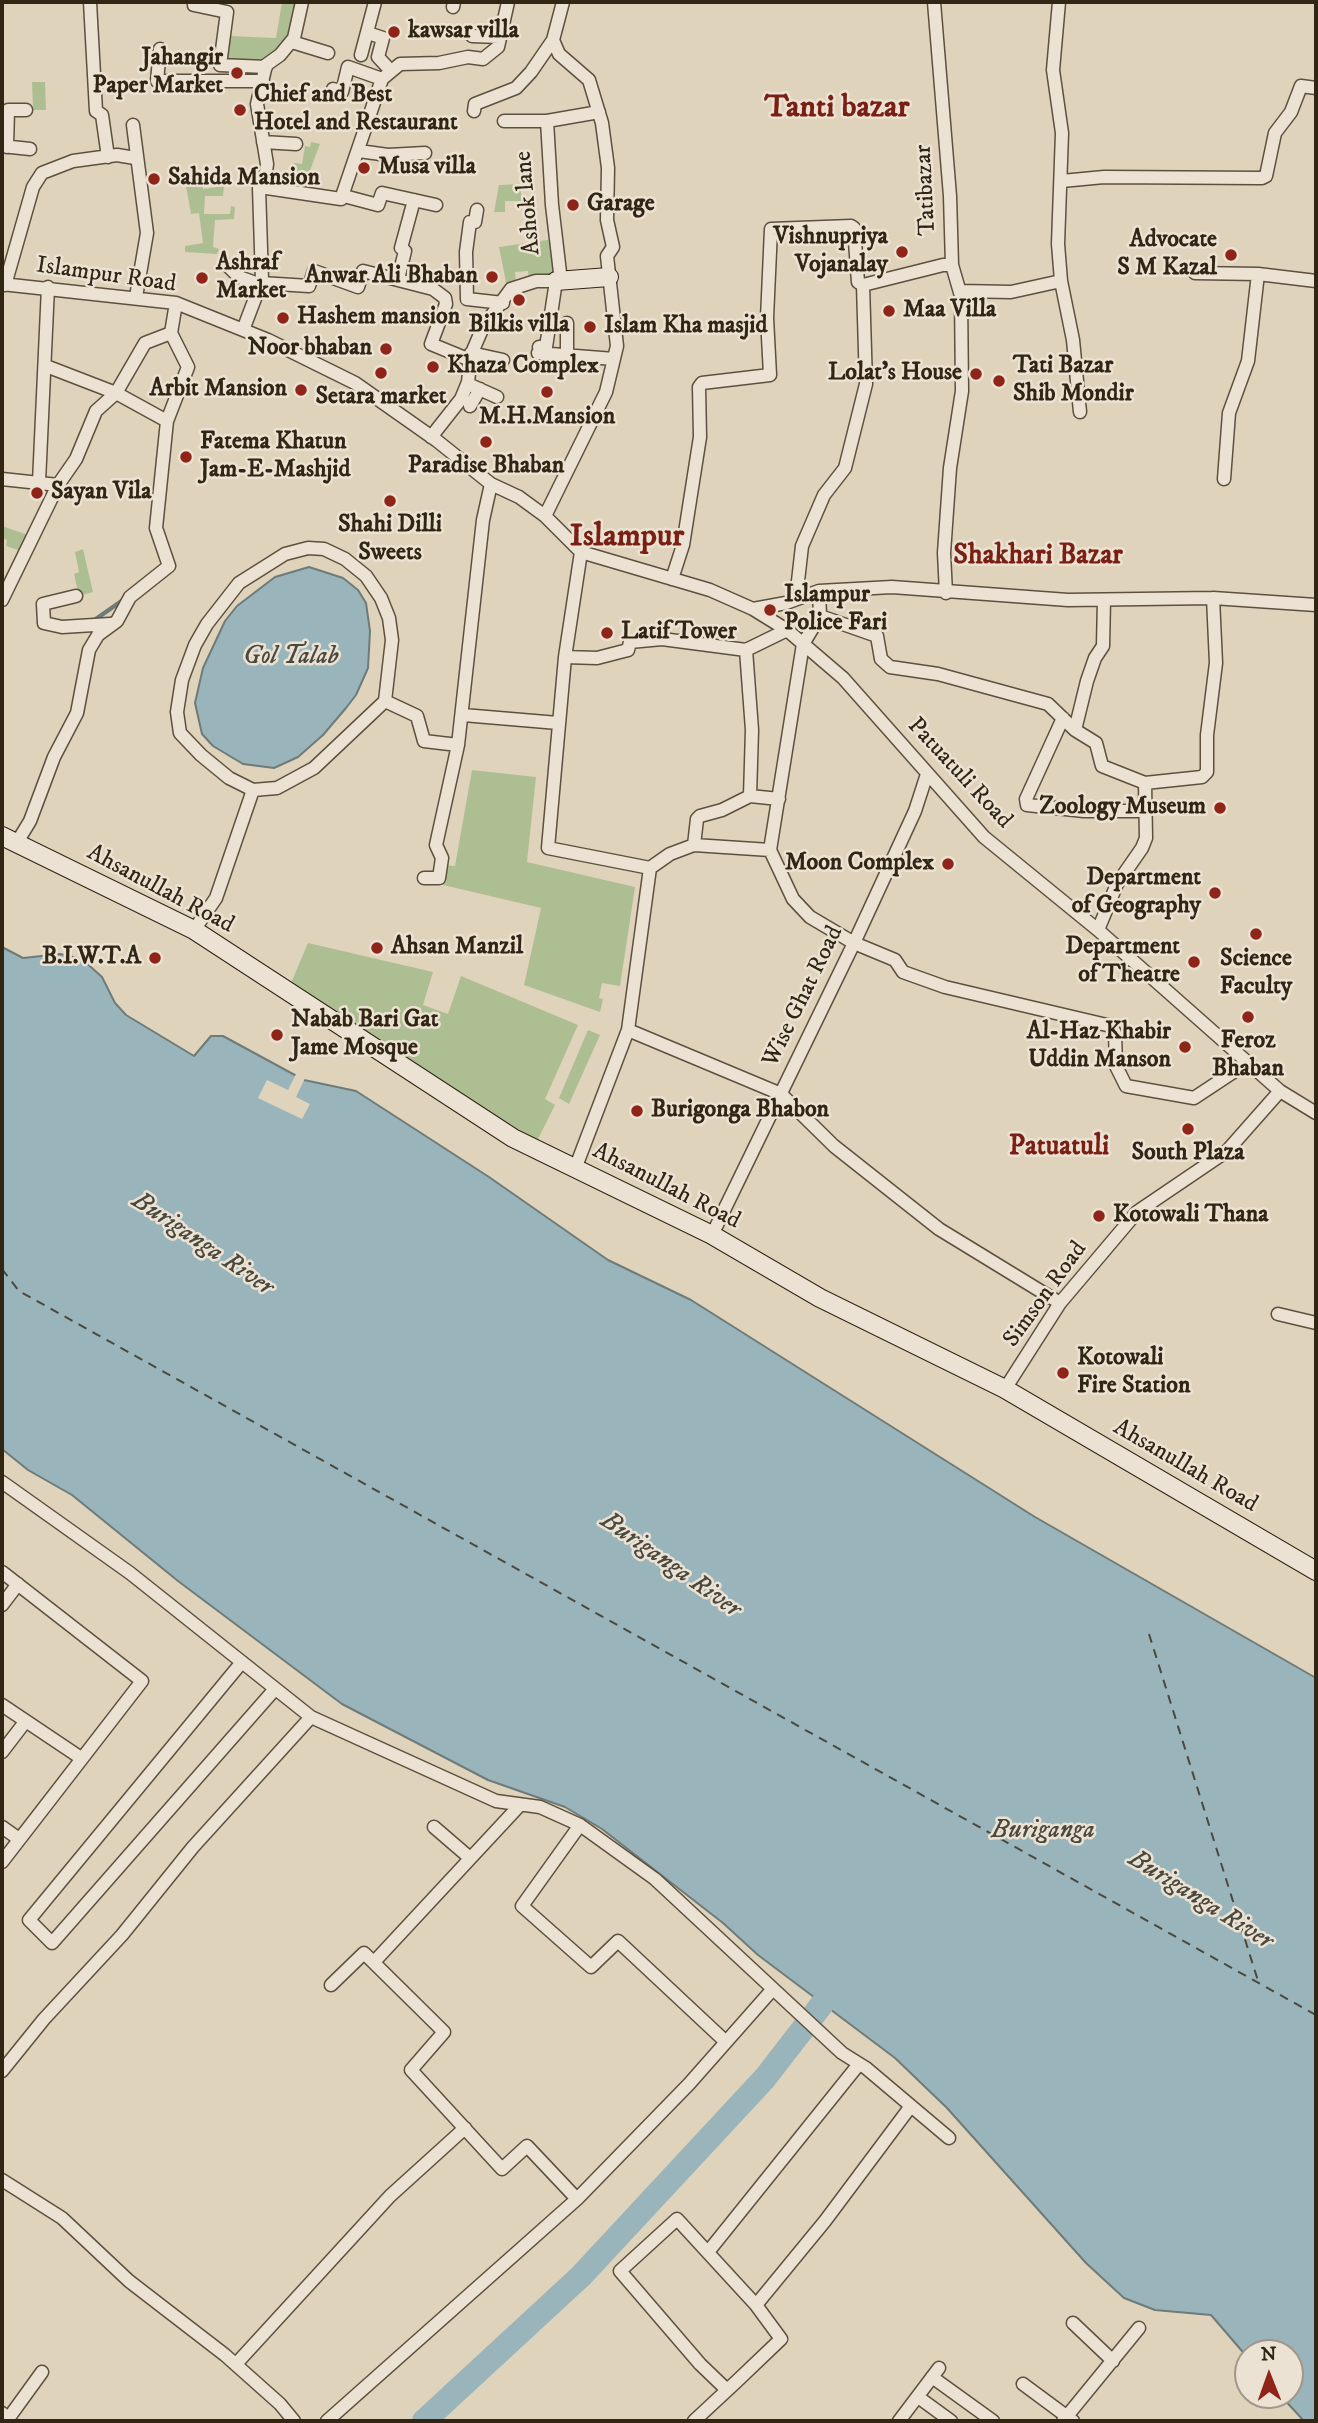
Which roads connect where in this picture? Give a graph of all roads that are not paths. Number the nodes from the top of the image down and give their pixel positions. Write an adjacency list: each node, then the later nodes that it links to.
1 (90, 2): 34 (street)
2 (194, 2): 17 (street)
3 (302, 2): 13 (street)
4 (375, 2): 9 (street)
5 (508, 2): 11 (street)
6 (563, 2): 12 (street)
7 (934, 2): 43 (street, Tatibazar)
8 (1059, 2): 36 (street)
9 (368, 33): 16 (street); 18 (street)
10 (472, 37): 11 (street)
11 (499, 38): 18 (street)
12 (553, 40): 23 (street); 24 (street)
13 (292, 42): 15 (street); 17 (street)
14 (160, 50): 19 (street)
15 (328, 53)
16 (361, 55)
17 (266, 67): 19 (street)
18 (387, 75): 21 (street); 32 (street)
19 (263, 81): 28 (street)
20 (1316, 88): 36 (street)
21 (332, 89)
22 (26, 110): 30 (street)
23 (474, 111)
24 (599, 112): 26 (street, Ashok lane); 46 (street)
25 (504, 121): 26 (street, Ashok lane)
26 (547, 121): 48 (street, Ashok lane)
27 (133, 125): 35 (street)
28 (263, 142): 29 (street); 37 (street)
29 (296, 144)
30 (5, 147): 31 (street)
31 (30, 149)
32 (359, 151): 33 (street); 38 (street)
33 (425, 153)
34 (108, 157): 35 (street); 51 (street)
35 (135, 158): 56 (street)
36 (1062, 181): 49 (street)
37 (260, 187): 38 (street); 52 (street)
38 (344, 196): 39 (street)
39 (414, 200): 40 (street); 47 (street)
40 (436, 205)
41 (477, 210): 58 (street)
42 (227, 265): 52 (street)
43 (952, 265): 53 (street); 55 (street, Tatibazar)
44 (1195, 273): 45 (street)
45 (1258, 274): 50 (street); 75 (street)
46 (609, 277): 48 (street, Ashok lane); 64 (street)
47 (398, 279): 52 (street); 62 (street)
48 (559, 281): 58 (street, Ashok lane); 63 (street, Ashok lane)
49 (1060, 281): 55 (street); 71 (street)
50 (1316, 281)
51 (4, 284): 54 (street, Islampur Road)
52 (261, 284): 60 (street)
53 (863, 285): 81 (street); 85 (street)
54 (48, 287): 56 (street, Islampur Road); 66 (street)
55 (960, 291): 83 (street, Tatibazar)
56 (136, 297): 57 (street, Islampur Road)
57 (176, 303): 60 (street, Islampur Road); 61 (street)
58 (503, 303): 62 (street, Ashok lane)
59 (567, 323): 63 (street)
60 (243, 330): 73 (street, Islampur Road)
61 (172, 333): 68 (street); 72 (street)
62 (471, 356): 65 (street); 67 (street, Ashok lane)
63 (567, 356): 64 (street)
64 (614, 359): 79 (street)
65 (503, 360)
66 (46, 366): 68 (street); 76 (street)
67 (474, 387): 69 (street); 70 (street, Ashok lane); 73 (street, Ashok lane)
68 (116, 393): 72 (street); 78 (street)
69 (496, 397)
70 (470, 406)
71 (1080, 412)
72 (167, 421): 92 (street)
73 (431, 437): 77 (street, Islampur Road)
74 (2, 479): 76 (street)
75 (1224, 479)
76 (39, 482): 78 (street)
77 (491, 484): 79 (street, Islampur Road); 98 (street)
78 (58, 485): 87 (street)
79 (545, 516): 80 (street, Patuatuli Road)
80 (581, 552): 81 (street, Patuatuli Road); 96 (street)
81 (672, 579): 90 (street, Patuatuli Road)
82 (818, 591): 83 (street); 85 (street); 91 (street)
83 (946, 593): 88 (street)
84 (76, 596): 92 (street)
85 (801, 597): 90 (street)
86 (1213, 598): 88 (street); 89 (street); 104 (street)
87 (2, 600)
88 (1104, 600): 101 (street)
89 (1316, 605)
90 (753, 609): 93 (street, Patuatuli Road)
91 (820, 616): 94 (street); 99 (street)
92 (110, 624): 109 (street)
93 (787, 630): 94 (street, Patuatuli Road); 95 (street)
94 (803, 644): 103 (street, Patuatuli Road); 107 (street)
95 (747, 650): 96 (street); 106 (street)
96 (565, 657): 100 (street)
97 (386, 701): 102 (street); 105 (street); 105 (street)
98 (463, 715): 100 (street); 102 (street)
99 (1063, 719): 101 (street); 108 (street)
100 (558, 723): 112 (street)
101 (1075, 730): 104 (street)
102 (458, 745): 113 (street)
103 (927, 774): 115 (street, Patuatuli Road); 116 (street, Wise Ghat Road)
104 (1145, 783): 108 (street)
105 (253, 790): 114 (street)
106 (750, 796): 107 (street); 110 (street)
107 (779, 799): 111 (street)
108 (1145, 811): 115 (street)
109 (9, 840): 114 (street, Ahsanullah Road)
110 (694, 845): 111 (street); 112 (street)
111 (770, 850): 116 (street)
112 (650, 868): 117 (street)
113 (424, 878)
114 (194, 930): 122 (street, Ahsanullah Road)
115 (1098, 930): 118 (street, Patuatuli Road)
116 (854, 943): 118 (street); 120 (street, Wise Ghat Road)
117 (628, 1030): 120 (street); 122 (street)
118 (1247, 1063): 119 (street, Patuatuli Road)
119 (1280, 1091): 121 (street, Patuatuli Road); 124 (street, Simson Road)
120 (781, 1094): 123 (street, Wise Ghat Road); 124 (street)
121 (1316, 1113)
122 (575, 1169): 123 (street, Ahsanullah Road)
123 (712, 1235): 127 (street, Ahsanullah Road)
124 (1060, 1303): 127 (street, Simson Road)
125 (1278, 1314): 126 (street)
126 (1316, 1322)
127 (1005, 1389): 129 (street, Ahsanullah Road)
128 (2, 1482): 133 (street)
129 (1316, 1571)
130 (2, 1572): 131 (street)
131 (18, 1584): 132 (street); 139 (street)
132 (2, 1605)
133 (242, 1662): 134 (street); 134 (street)
134 (275, 1689): 136 (street)
135 (2, 1705): 137 (street)
136 (311, 1717): 140 (street); 152 (street)
137 (25, 1722): 138 (street); 139 (street)
138 (2, 1752)
139 (81, 1758): 144 (street)
140 (520, 1805): 141 (street); 145 (street)
141 (580, 1825): 149 (street); 150 (street)
142 (2, 1827): 144 (street)
143 (435, 1827): 145 (street)
144 (19, 1839): 146 (street)
145 (470, 1858): 147 (street)
146 (2, 1862)
147 (374, 1962): 148 (street); 154 (street)
148 (331, 1985)
149 (772, 1990): 150 (street); 151 (street)
150 (726, 2042): 157 (street)
151 (859, 2064): 153 (street); 158 (street)
152 (2, 2071)
153 (911, 2106): 155 (street); 159 (street)
154 (464, 2128): 157 (street); 163 (street)
155 (949, 2138)
156 (2, 2180): 163 (street)
157 (577, 2199): 171 (street)
158 (708, 2252): 159 (street); 166 (street)
159 (756, 2305): 166 (street)
160 (1073, 2323): 162 (street)
161 (1139, 2328): 162 (street)
162 (1113, 2361): 169 (street)
163 (236, 2364): 170 (street)
164 (42, 2372): 168 (street)
165 (1023, 2384): 169 (street)
166 (727, 2390): 172 (street)
167 (918, 2397): 173 (street); 174 (street); 175 (street)
168 (6, 2418)
169 (1068, 2420)
170 (295, 2421)
171 (327, 2421)
172 (694, 2421)
173 (900, 2421)
174 (951, 2421)
175 (993, 2421)

